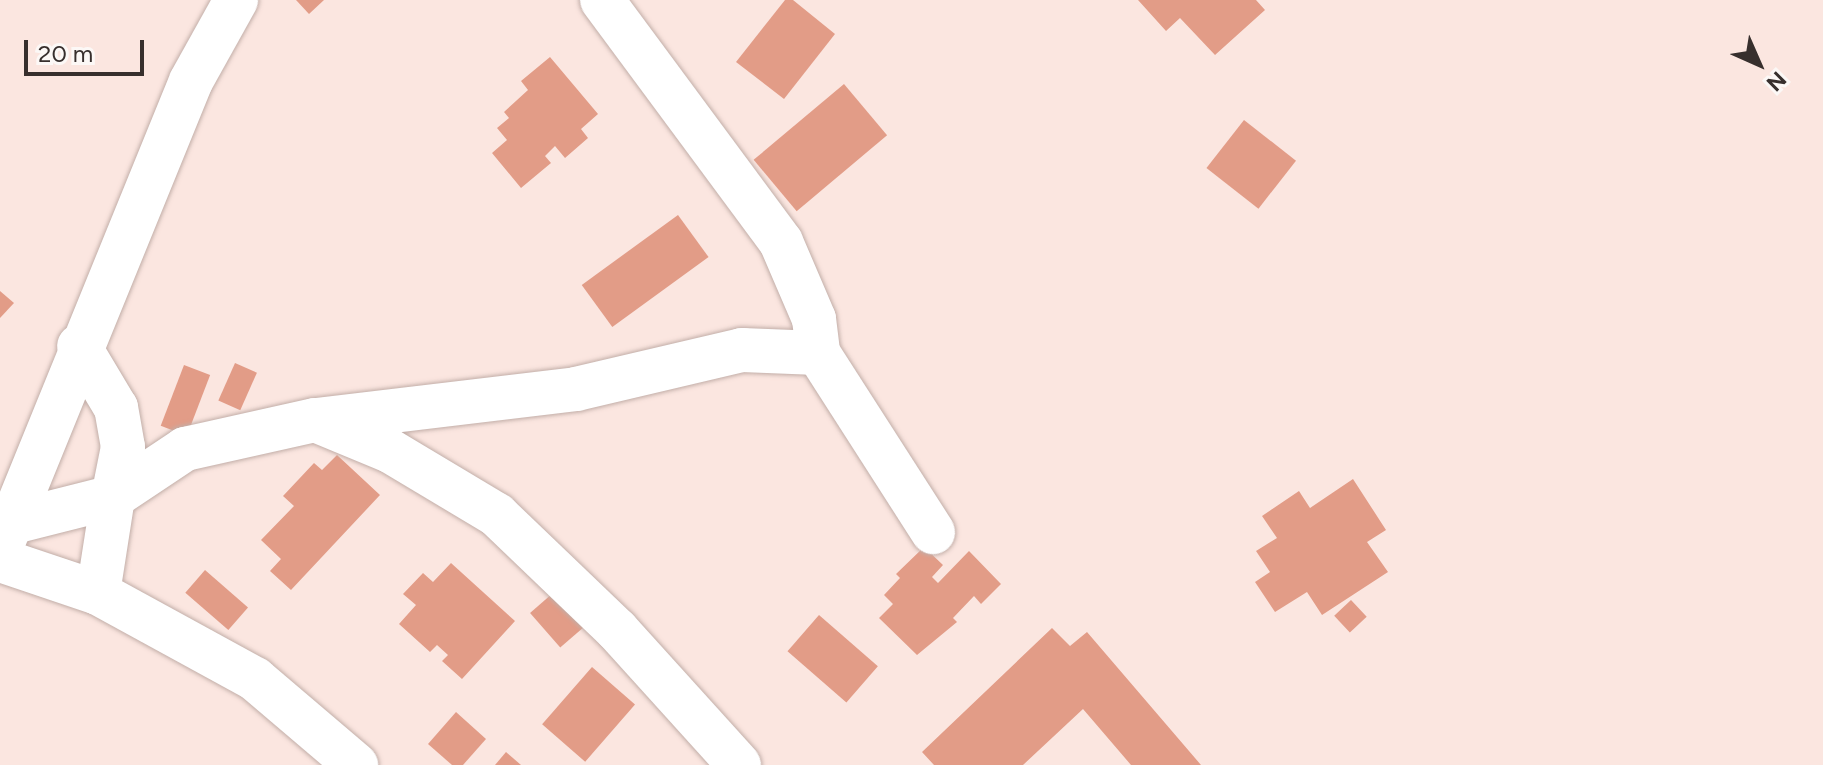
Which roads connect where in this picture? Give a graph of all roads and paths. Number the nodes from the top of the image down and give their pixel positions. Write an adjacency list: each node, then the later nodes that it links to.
1 (236, 0): 3 (street)
2 (602, 0): 4 (street)
3 (79, 346): 6 (street); 7 (street)
4 (818, 353): 5 (street); 8 (street)
5 (315, 420): 6 (street); 11 (street)
6 (113, 497): 7 (street); 9 (street)
7 (6, 518): 9 (street)
8 (933, 532)
9 (98, 593): 10 (street)
10 (356, 765)
11 (739, 765)

